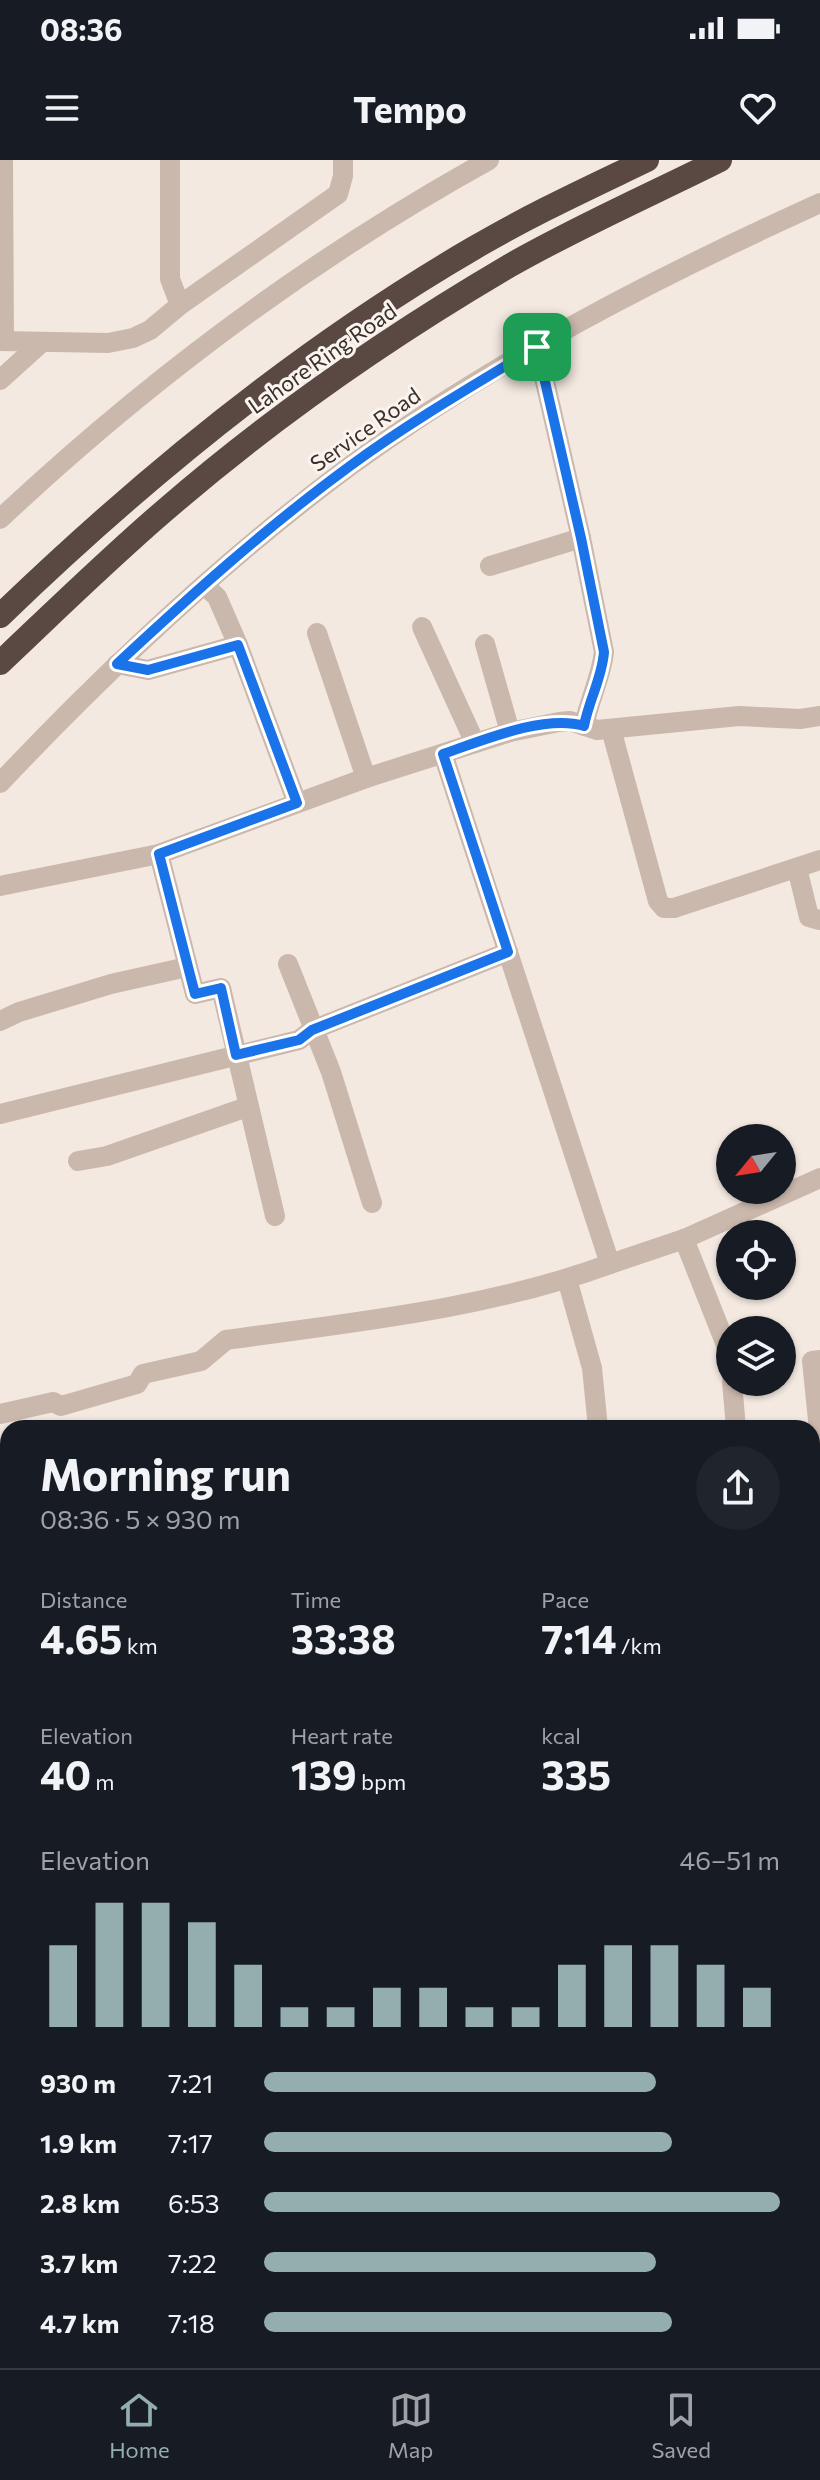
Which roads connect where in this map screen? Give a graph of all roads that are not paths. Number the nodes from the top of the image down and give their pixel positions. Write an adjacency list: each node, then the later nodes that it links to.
1 (3, 160): 9 (street)
2 (170, 160): 8 (street)
3 (343, 160): 8 (street)
4 (489, 160): 13 (street)
5 (647, 160): 17 (highway, Lahore Ring Road)
6 (720, 160): 22 (highway, Lahore Ring Road)
7 (820, 203): 11 (street, Service Road)
8 (180, 305): 10 (street)
9 (2, 341): 10 (street)
10 (41, 343): 12 (street)
11 (537, 347): 14 (street); 16 (street, Service Road)
12 (0, 380)
13 (0, 519)
14 (581, 538): 15 (street); 25 (street)
15 (490, 566)
16 (204, 585): 21 (street); 23 (street, Service Road)
17 (0, 616)
18 (422, 627): 28 (street)
19 (317, 633): 30 (street)
20 (485, 644): 27 (street)
21 (238, 645): 23 (street); 32 (street)
22 (0, 663)
23 (117, 664): 31 (street, Service Road)
24 (820, 716): 26 (street)
25 (584, 726): 26 (street); 27 (street)
26 (611, 729): 35 (street)
27 (510, 732): 28 (street)
28 (475, 743): 29 (street)
29 (443, 754): 30 (street); 38 (street)
30 (366, 778): 32 (street)
31 (0, 783)
32 (297, 803): 33 (street)
33 (159, 854): 36 (street); 40 (street)
34 (820, 860): 35 (street)
35 (797, 868): 37 (street)
36 (0, 886)
37 (820, 920)
38 (508, 952): 42 (street); 51 (street)
39 (288, 964): 42 (street)
40 (187, 967): 41 (street); 43 (street)
41 (0, 1021)
42 (312, 1030): 43 (street); 48 (street)
43 (236, 1055): 44 (street); 45 (street)
44 (247, 1107): 46 (street); 49 (street)
45 (0, 1114)
46 (78, 1161)
47 (820, 1178): 50 (street)
48 (372, 1203)
49 (275, 1216)
50 (684, 1239): 51 (street); 53 (street)
51 (610, 1264): 52 (street)
52 (567, 1279): 56 (street); 57 (street)
53 (716, 1320)
54 (820, 1360): 59 (street)
55 (733, 1396): 58 (street)
56 (0, 1414)
57 (597, 1420)
58 (735, 1420)
59 (818, 1420)

